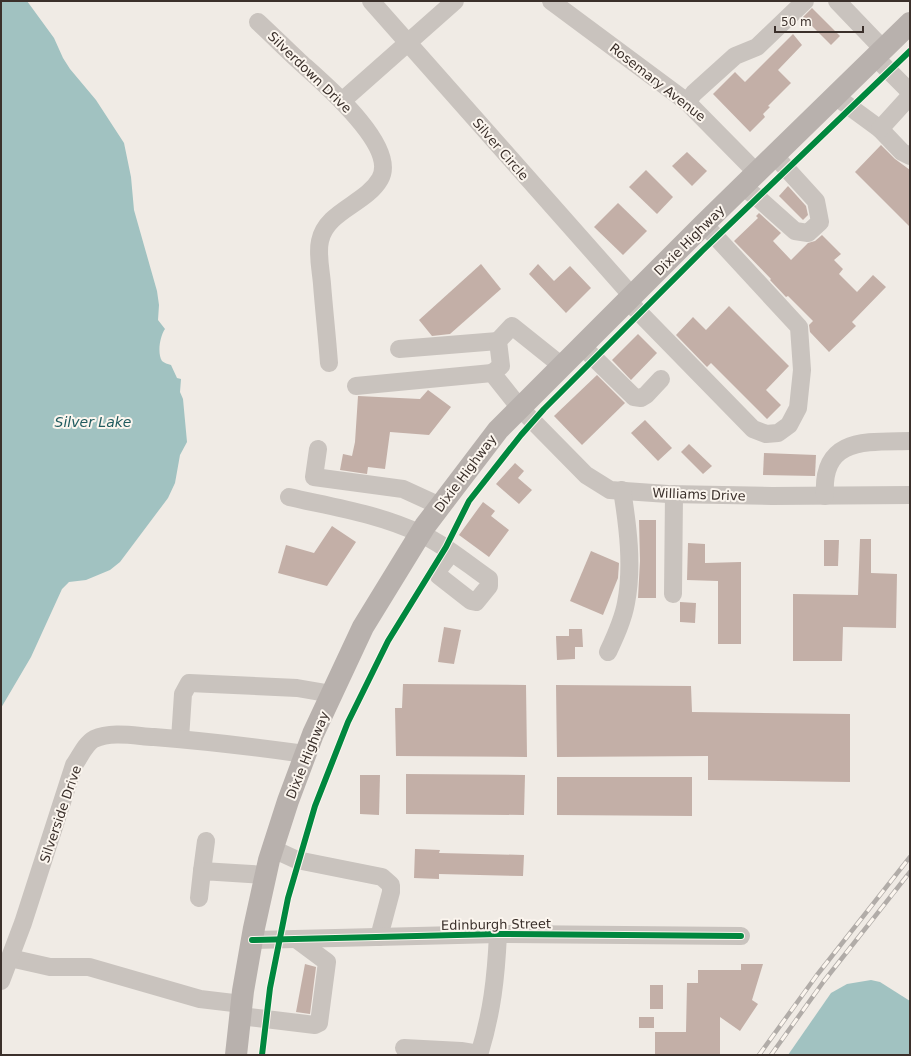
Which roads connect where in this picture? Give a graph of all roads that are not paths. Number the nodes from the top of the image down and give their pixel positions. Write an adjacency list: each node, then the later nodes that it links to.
1 (371, 1): 8 (street, Silver Circle)
2 (454, 1): 8 (street)
3 (551, 1): 14 (street, Rosemary Avenue)
4 (805, 1): 14 (street)
5 (837, 1): 9 (street)
6 (258, 22): 13 (street, Silverdown Drive)
7 (910, 23): 9 (main road, Dixie Highway)
8 (408, 43): 13 (street); 20 (street, Silver Circle)
9 (879, 53): 10 (street); 11 (main road, Dixie Highway)
10 (910, 92)
11 (835, 96): 15 (street); 16 (main road, Dixie Highway)
12 (910, 96): 15 (street)
13 (342, 100): 24 (street, Silverdown Drive)
14 (687, 102): 18 (street, Rosemary Avenue)
15 (880, 128): 17 (street)
16 (775, 156): 18 (main road, Dixie Highway); 18 (street, Rosemary Avenue)
17 (910, 156)
18 (750, 180): 19 (main road, Dixie Highway)
19 (704, 224): 20 (main road, Dixie Highway); 20 (street, Silver Circle)
20 (630, 299): 22 (main road, Dixie Highway)
21 (498, 341): 23 (street); 25 (street); 26 (street)
22 (582, 346): 25 (main road, Dixie Highway); 27 (street)
23 (399, 349)
24 (329, 362)
25 (562, 366): 29 (main road, Dixie Highway)
26 (492, 373): 28 (street); 29 (street, Williams Drive)
27 (661, 379)
28 (356, 386)
29 (520, 408): 32 (street, Williams Drive); 37 (main road, Dixie Highway)
30 (910, 441): 35 (street)
31 (318, 450): 37 (street)
32 (622, 490): 33 (street, Williams Drive); 41 (street)
33 (674, 494): 35 (street, Williams Drive); 40 (street)
34 (910, 495): 35 (street, Williams Drive)
35 (824, 496)
36 (289, 497): 38 (street)
37 (440, 506): 38 (main road, Dixie Highway)
38 (420, 533): 39 (street); 42 (main road, Dixie Highway)
39 (451, 553)
40 (673, 594)
41 (608, 652)
42 (332, 694): 43 (street); 44 (main road, Dixie Highway)
43 (180, 739): 44 (street, Silverside Drive); 55 (street, Silverside Drive)
44 (305, 754): 46 (main road, Dixie Highway)
45 (206, 841): 47 (street)
46 (273, 849): 48 (main road, Dixie Highway); 52 (street)
47 (202, 870): 48 (street); 49 (street)
48 (266, 875): 54 (main road, Dixie Highway)
49 (199, 898)
50 (498, 934): 51 (street, Edinburgh Street); 52 (street, Edinburgh Street); 60 (street)
51 (741, 936)
52 (379, 937): 53 (street, Edinburgh Street)
53 (296, 939): 54 (street, Edinburgh Street); 57 (street)
54 (252, 940): 57 (main road, Dixie Highway)
55 (10, 958): 56 (street, Silverside Drive); 57 (street)
56 (1, 981)
57 (241, 1010): 59 (main road, Dixie Highway)
58 (404, 1048): 60 (street)
59 (236, 1055)
60 (479, 1055)

